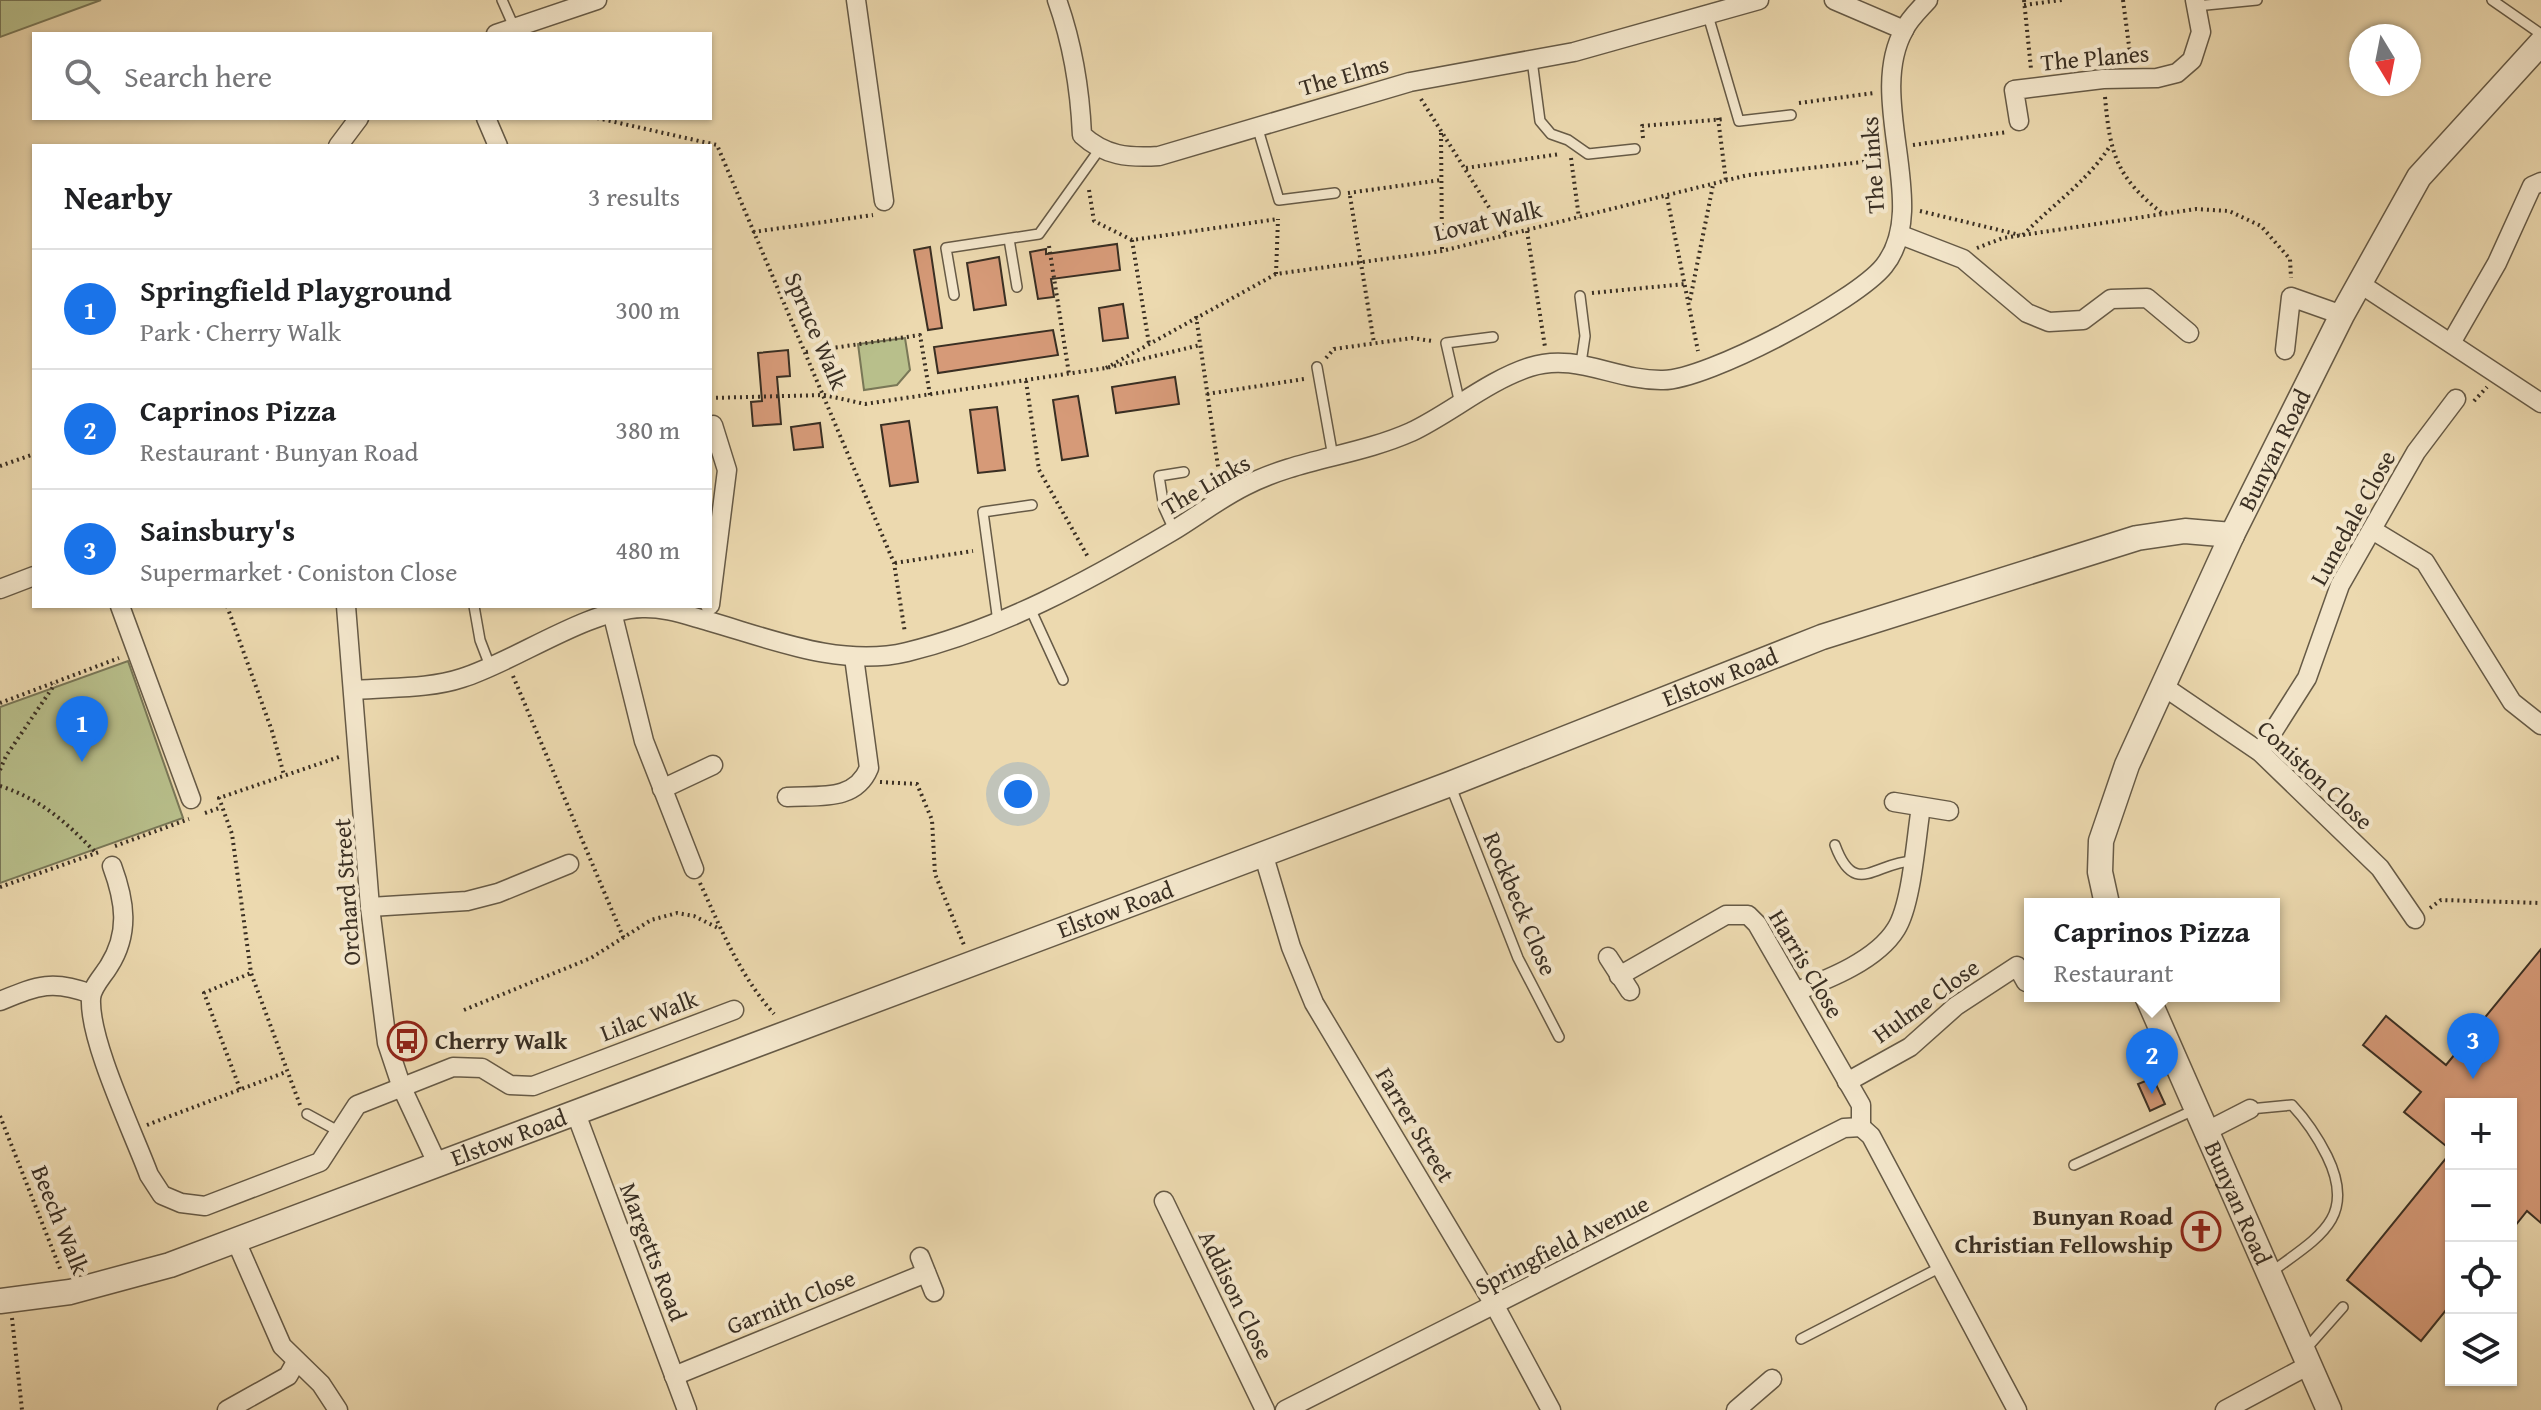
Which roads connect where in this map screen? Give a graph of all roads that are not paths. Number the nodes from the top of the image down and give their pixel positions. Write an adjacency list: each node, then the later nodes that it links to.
1 (502, 0): 12 (lane)
2 (597, 0): 12 (street)
3 (856, 0): 29 (street)
4 (1057, 0): 26 (street)
5 (1759, 0): 11 (street, The Elms)
6 (1834, 0): 13 (street)
7 (1928, 0): 13 (street, The Links)
8 (2257, 0): 10 (lane)
9 (2492, 0): 15 (lane)
10 (2196, 3): 21 (street, The Planes)
11 (1707, 12): 17 (street, The Elms); 18 (lane)
12 (514, 27): 14 (street)
13 (1904, 30): 30 (street, The Links)
14 (501, 32)
15 (2541, 34)
16 (2541, 43): 32 (street, Bunyan Road)
17 (1532, 60): 22 (street, The Elms); 25 (lane)
18 (1791, 115)
19 (358, 120): 23 (street)
20 (487, 120): 24 (street)
21 (2019, 121)
22 (1257, 126): 26 (street, The Elms); 28 (lane)
23 (340, 144)
24 (497, 144)
25 (1635, 149)
26 (1099, 150): 31 (lane)
27 (2541, 182): 39 (street)
28 (1335, 193)
29 (884, 201)
30 (1901, 235): 37 (street); 41 (street, The Links)
31 (1009, 239): 33 (lane); 34 (lane)
32 (2359, 283): 36 (street, Bunyan Road); 39 (street)
33 (1017, 287)
34 (954, 295)
35 (1580, 296): 41 (lane)
36 (2342, 315): 40 (street); 53 (street, Bunyan Road)
37 (2189, 333)
38 (1493, 337): 45 (lane)
39 (2451, 343): 44 (street)
40 (2285, 350)
41 (1581, 363): 45 (street, The Links)
42 (1318, 372): 47 (lane)
43 (2456, 399): 52 (street, Lunedale Close)
44 (2541, 403)
45 (1460, 404): 47 (street, The Links)
46 (713, 425): 50 (street)
47 (1333, 457): 51 (street, The Links)
48 (1184, 472): 51 (lane)
49 (1032, 505): 65 (lane)
50 (717, 507): 54 (street)
51 (1174, 530): 62 (street, The Links)
52 (2374, 531): 71 (street); 72 (street, Lunedale Close)
53 (2232, 535): 69 (street, Bunyan Road); 74 (street, Elstow Road)
54 (712, 572)
55 (32, 577): 56 (street)
56 (0, 589)
57 (121, 608): 77 (street)
58 (346, 608): 70 (street, Orchard Street)
59 (474, 608): 67 (lane)
60 (639, 608): 64 (street, The Links)
61 (662, 608): 63 (street, The Links)
62 (1030, 608): 65 (street, The Links); 68 (lane)
63 (709, 611): 66 (street, The Links)
64 (612, 612): 67 (street, The Links); 75 (street)
65 (998, 622): 66 (street, The Links)
66 (854, 657): 76 (street)
67 (498, 663): 70 (street, The Links)
68 (1063, 680)
69 (2163, 686): 72 (street, Coniston Close); 87 (street, Bunyan Road)
70 (356, 690): 88 (street, Orchard Street)
71 (2541, 725)
72 (2260, 752): 89 (street, Coniston Close)
73 (713, 765): 75 (street)
74 (1450, 784): 82 (street, Elstow Road); 97 (lane, Rockbeck Close)
75 (662, 789): 86 (street)
76 (787, 797)
77 (191, 799)
78 (1894, 802): 79 (street)
79 (1921, 807): 80 (street); 83 (street)
80 (1949, 811)
81 (1835, 845): 83 (lane)
82 (1263, 853): 102 (street, Elstow Road); 115 (street, Farrer Street)
83 (1913, 861): 92 (street)
84 (569, 864): 88 (street)
85 (112, 866): 93 (street)
86 (694, 869)
87 (2106, 898)
88 (370, 907): 99 (street, Orchard Street)
89 (2415, 919)
90 (1608, 957): 92 (street, Harris Close)
91 (2024, 978): 98 (street, Hulme Close)
92 (1797, 991): 98 (street, Harris Close)
93 (91, 994): 94 (street); 106 (street)
94 (0, 1001)
95 (2150, 1002): 100 (street, Bunyan Road)
96 (734, 1010): 99 (street, Lilac Walk)
97 (1559, 1037)
98 (1847, 1082): 104 (street, Harris Close)
99 (402, 1088): 106 (street); 107 (street, Orchard Street)
100 (2197, 1108): 105 (street, Bunyan Road); 108 (lane)
101 (2250, 1109): 105 (street); 112 (lane)
102 (575, 1111): 107 (street, Elstow Road); 120 (street, Margetts Road)
103 (307, 1114): 106 (lane)
104 (1861, 1127): 111 (street); 115 (street, Springfield Avenue)
105 (2207, 1131): 112 (street, Bunyan Road)
106 (340, 1132)
107 (437, 1163): 110 (street, Elstow Road)
108 (2074, 1165)
109 (1164, 1201): 125 (street, Addison Close)
110 (236, 1241): 114 (street, Elstow Road); 119 (street)
111 (1941, 1267): 117 (lane); 129 (street)
112 (2270, 1273): 118 (street, Bunyan Road)
113 (934, 1292): 120 (street, Garnith Close)
114 (5, 1300)
115 (1495, 1306): 126 (street, Springfield Avenue); 127 (street, Farrer Street)
116 (2343, 1307): 118 (lane)
117 (1801, 1339)
118 (2308, 1357): 130 (street); 131 (street, Bunyan Road)
119 (296, 1362): 122 (street); 123 (street)
120 (674, 1376): 124 (street, Margetts Road)
121 (1772, 1379): 128 (street)
122 (227, 1410)
123 (338, 1410)
124 (687, 1410)
125 (1265, 1410)
126 (1285, 1410)
127 (1551, 1410)
128 (1736, 1410)
129 (2017, 1410)
130 (2225, 1410)
131 (2329, 1410)

